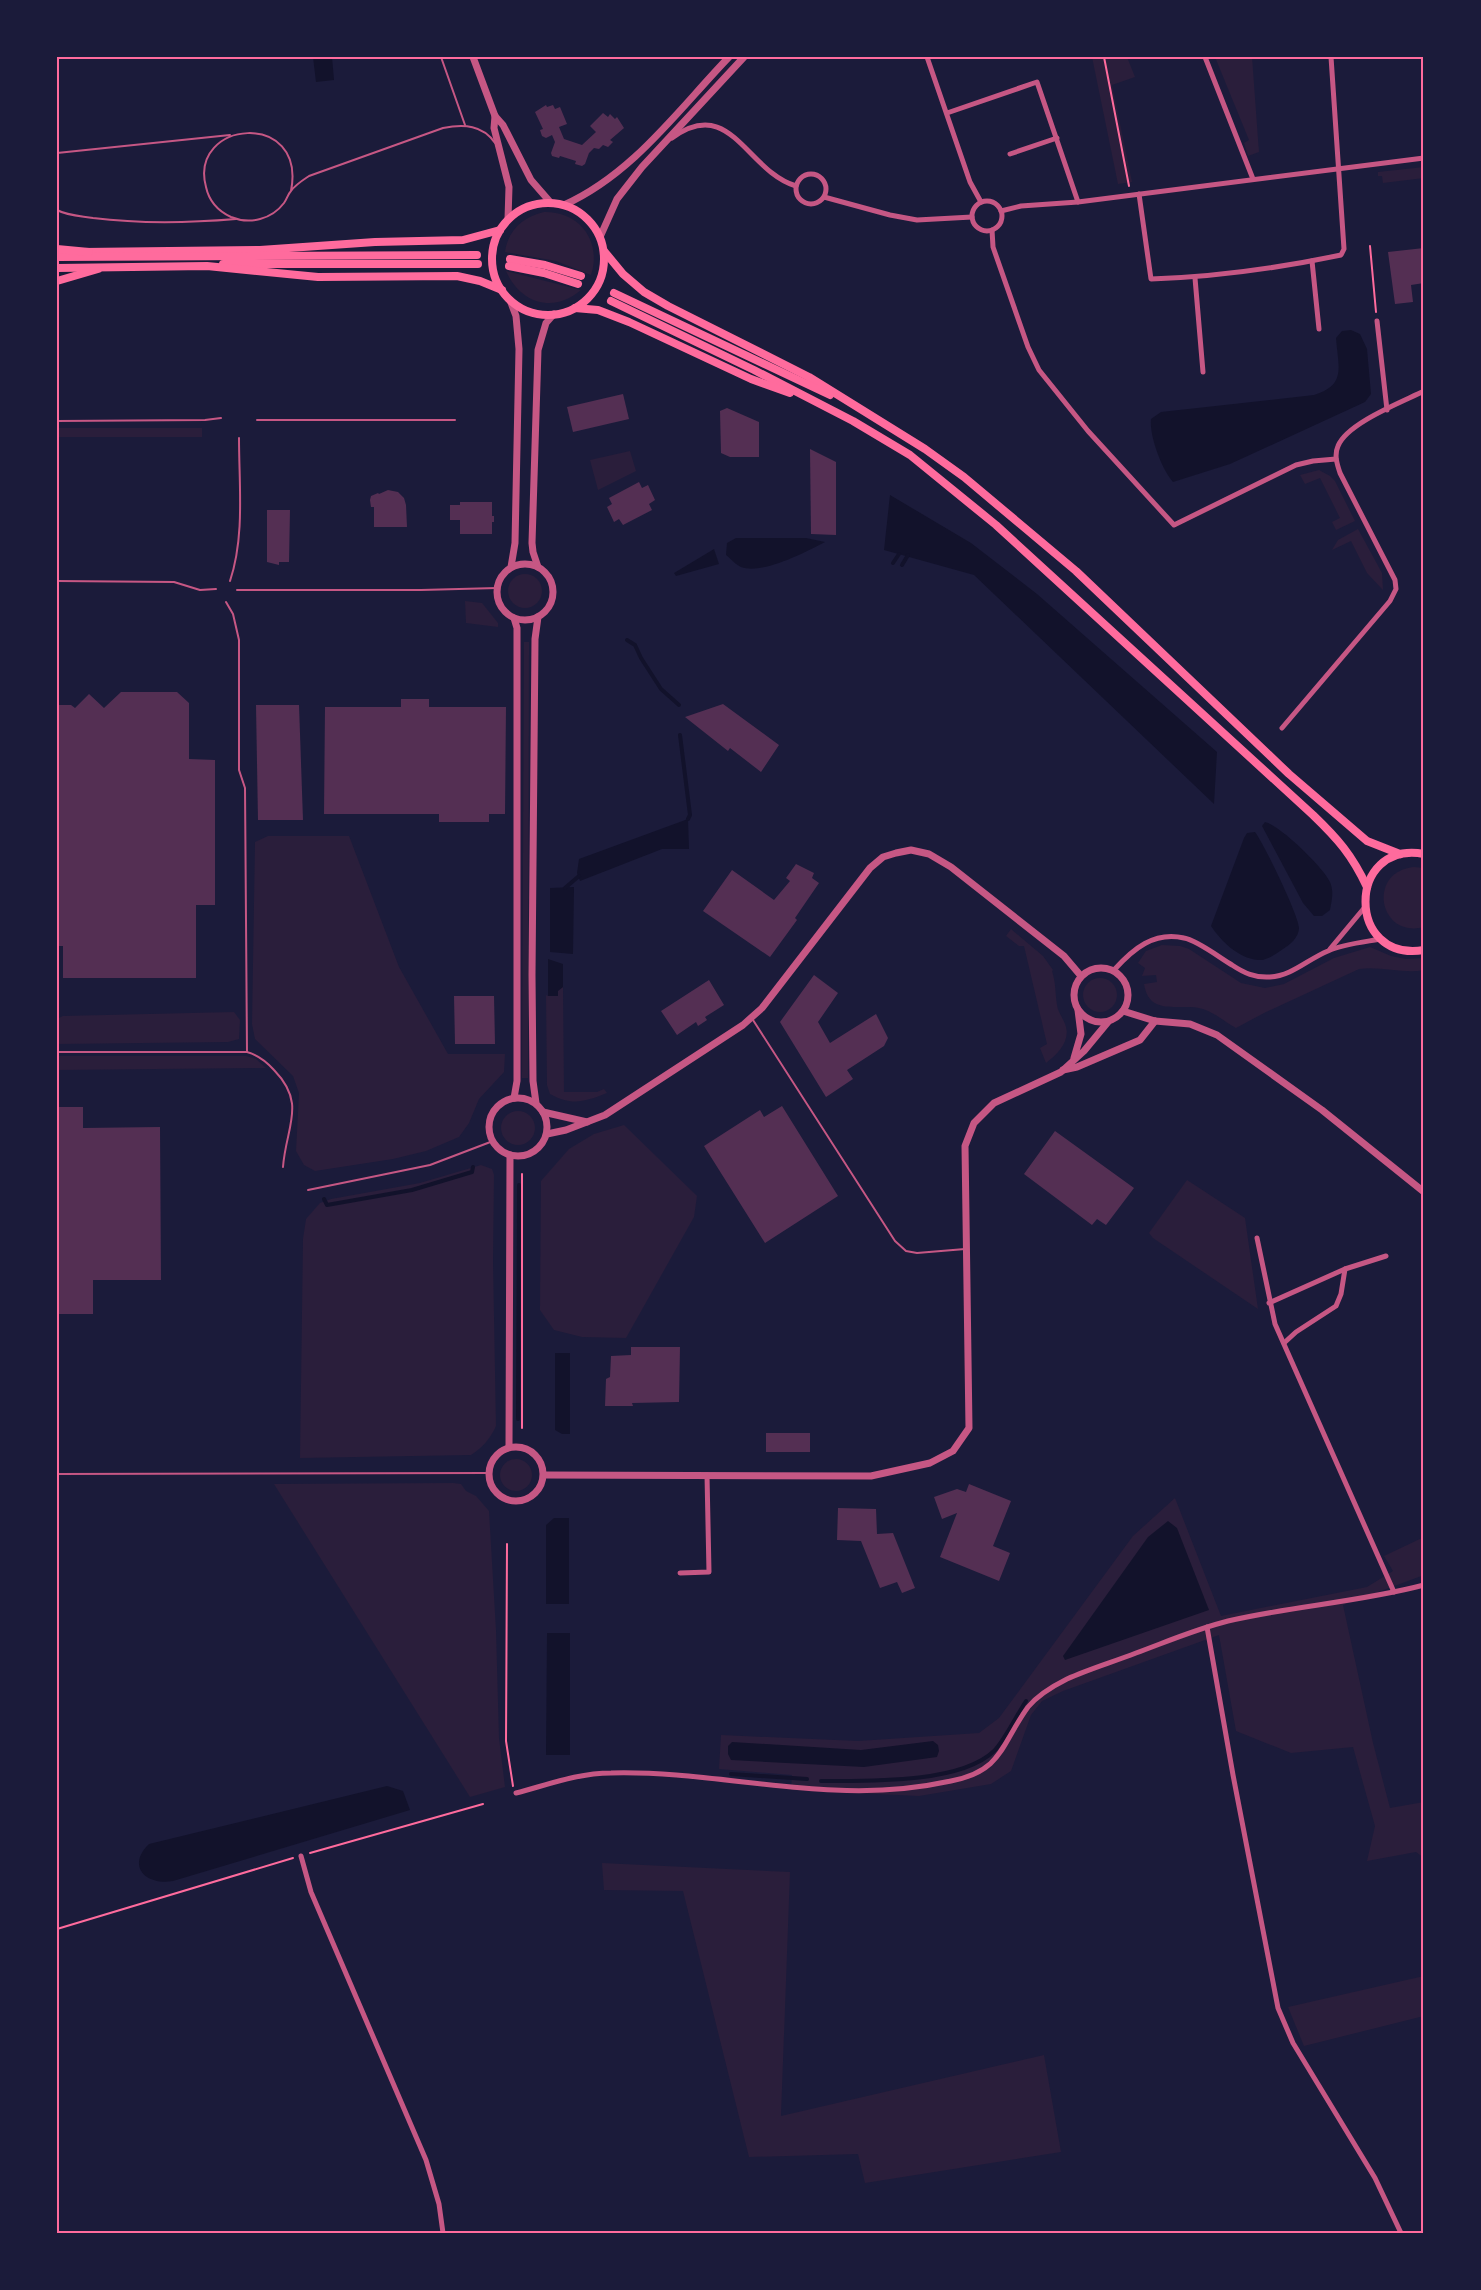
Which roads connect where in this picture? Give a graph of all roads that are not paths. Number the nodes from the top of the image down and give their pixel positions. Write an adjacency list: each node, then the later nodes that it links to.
1 (441, 57): 10 (lane)
2 (473, 57): 9 (street)
3 (729, 57): 27 (street)
4 (744, 57): 13 (street)
5 (927, 57): 8 (street)
6 (1205, 57): 19 (street)
7 (1330, 57): 18 (street)
8 (947, 113): 12 (street); 24 (street)
9 (495, 116): 14 (street); 26 (street)
10 (466, 126): 14 (lane); 21 (lane)
11 (233, 134): 15 (lane); 21 (lane); 31 (lane)
12 (1057, 138): 16 (street); 25 (street)
13 (666, 142): 20 (street); 35 (street)
14 (498, 147): 32 (street)
15 (57, 153)
16 (1010, 154)
17 (1424, 158): 18 (street)
18 (1337, 169): 19 (street); 38 (street)
19 (1253, 179): 22 (street)
20 (796, 186): 23 (street); 23 (street)
21 (291, 191): 31 (lane)
22 (1139, 194): 25 (street); 43 (street)
23 (824, 197): 30 (street)
24 (981, 202): 29 (street); 30 (street)
25 (1078, 202): 29 (street)
26 (551, 203): 27 (main road); 32 (main road)
27 (564, 205): 35 (main road)
28 (57, 210): 31 (lane)
29 (1001, 212): 34 (street)
30 (972, 217): 34 (street)
31 (237, 219)
32 (508, 219): 33 (main road)
33 (500, 230): 37 (main road); 46 (main road)
34 (992, 230): 62 (street)
35 (600, 237): 36 (main road)
36 (603, 251): 48 (main road); 54 (main road)
37 (57, 253): 40 (main road)
38 (1312, 261): 43 (street); 51 (street)
39 (510, 262): 44 (main road)
40 (207, 266): 42 (main road); 46 (main road)
41 (57, 268): 42 (main road)
42 (98, 268): 45 (main road)
43 (1195, 278): 52 (street)
44 (579, 280)
45 (57, 281)
46 (502, 290): 47 (main road)
47 (510, 300): 49 (main road); 63 (street)
48 (574, 308): 49 (main road); 55 (main road)
49 (554, 314): 64 (street)
50 (1377, 321): 56 (street)
51 (1319, 329)
52 (1203, 372)
53 (1424, 391): 56 (street)
54 (849, 403): 55 (main road); 74 (main road)
55 (819, 404): 76 (main road)
56 (1387, 410): 62 (street)
57 (222, 418): 60 (lane)
58 (257, 420): 59 (lane)
59 (455, 420)
60 (57, 421)
61 (239, 438): 66 (lane)
62 (1335, 459): 73 (street)
63 (511, 567): 64 (street); 67 (street)
64 (538, 567): 71 (street)
65 (57, 581): 68 (lane)
66 (230, 581)
67 (497, 588): 69 (lane); 72 (street)
68 (216, 589)
69 (237, 590)
70 (226, 602): 89 (lane)
71 (538, 617): 72 (street); 93 (street)
72 (514, 618): 92 (street)
73 (1282, 728)
74 (1400, 854): 75 (main road); 76 (main road)
75 (1424, 854)
76 (1367, 887): 77 (main road)
77 (1365, 907): 78 (main road); 79 (street)
78 (1381, 939): 79 (street); 80 (main road)
79 (1329, 950): 81 (street)
80 (1424, 950)
81 (1114, 970): 82 (street); 84 (street)
82 (1081, 976): 83 (street); 85 (street)
83 (1077, 1009): 87 (street); 90 (street)
84 (1123, 1011): 86 (street); 87 (street)
85 (752, 1018): 95 (street); 103 (lane)
86 (1155, 1021): 91 (street); 101 (street)
87 (1108, 1022): 90 (street)
88 (57, 1052): 89 (lane)
89 (247, 1052): 99 (lane)
90 (1073, 1060): 91 (street)
91 (1064, 1070): 103 (street)
92 (514, 1098): 93 (street); 97 (street)
93 (536, 1103): 94 (street)
94 (543, 1112): 95 (street); 96 (street)
95 (589, 1122): 96 (street)
96 (547, 1134): 98 (street)
97 (493, 1141): 98 (street); 100 (lane)
98 (510, 1155): 108 (street)
99 (283, 1167)
100 (308, 1190)
101 (1424, 1192)
102 (1257, 1238): 106 (street)
103 (966, 1248): 112 (street)
104 (1386, 1256): 105 (street)
105 (1345, 1269): 106 (street); 107 (street)
106 (1269, 1303): 107 (street)
107 (1284, 1343): 115 (street)
108 (509, 1447): 109 (street); 111 (street)
109 (488, 1473): 110 (lane); 111 (street)
110 (57, 1474)
111 (544, 1475): 112 (street)
112 (707, 1475): 113 (street)
113 (680, 1573)
114 (1424, 1585): 115 (street)
115 (1394, 1592): 116 (street)
116 (1207, 1627): 117 (street); 120 (street)
117 (516, 1793)
118 (301, 1856): 119 (street)
119 (443, 2233)
120 (1401, 2233)

